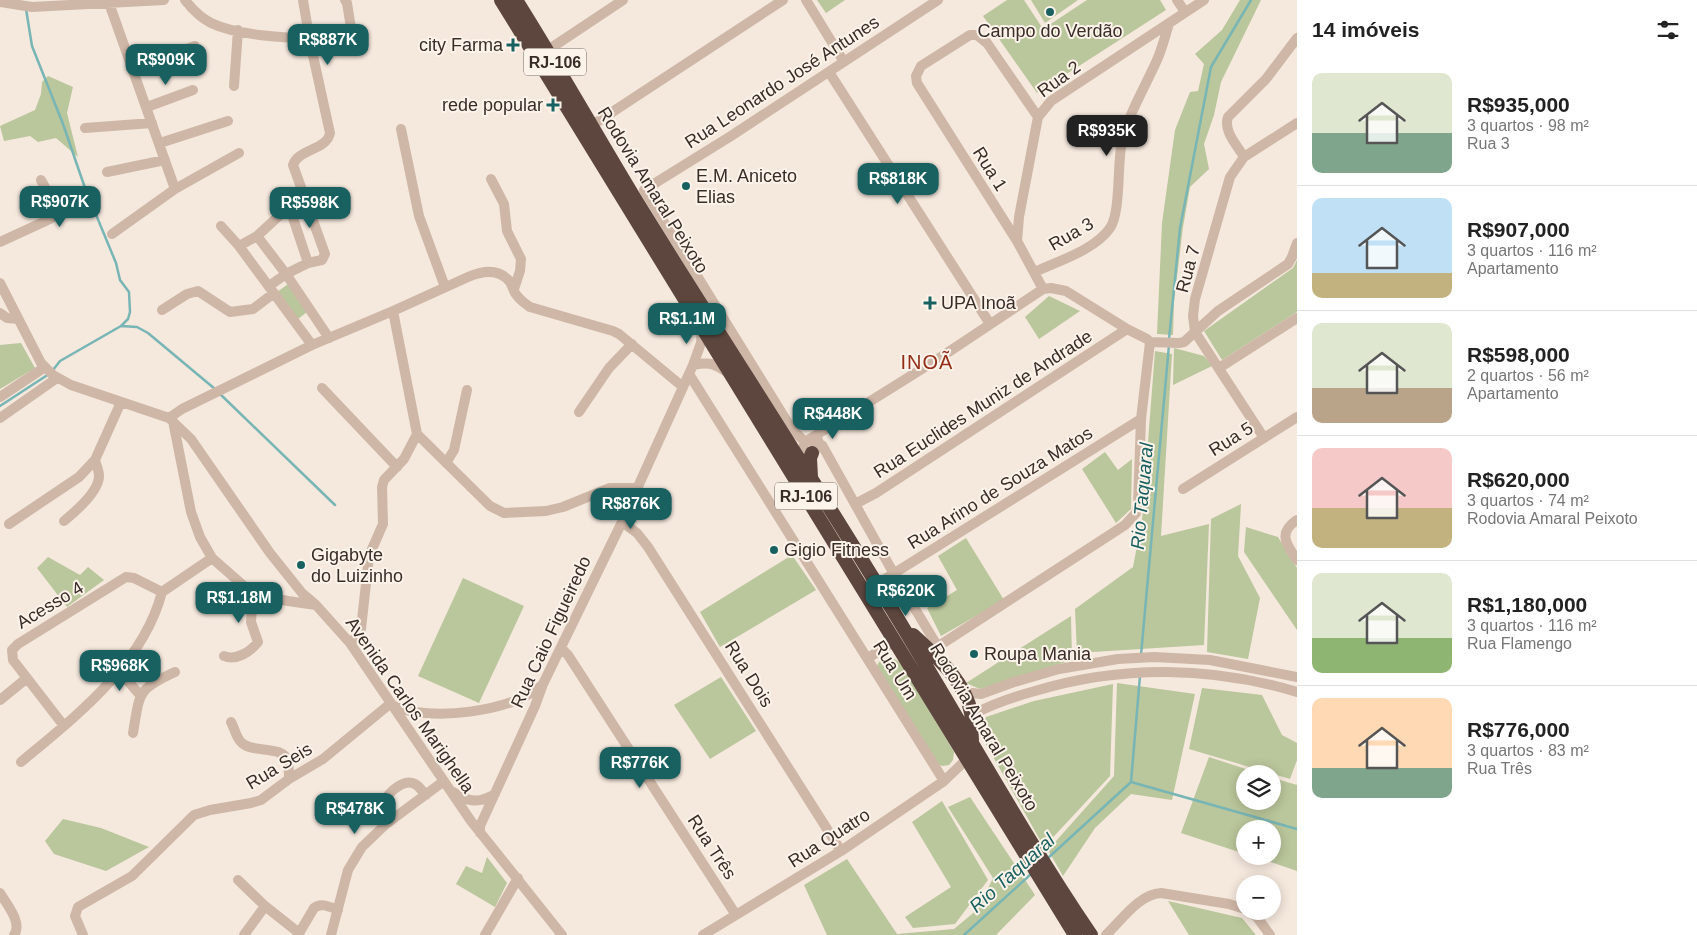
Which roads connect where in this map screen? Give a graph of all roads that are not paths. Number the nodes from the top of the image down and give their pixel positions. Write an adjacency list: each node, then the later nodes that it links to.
1 (164, 0): 12 (street)
2 (185, 0): 18 (street)
3 (345, 0): 19 (street)
4 (501, 0): 70 (highway, Rodovia Amaral Peixoto / RJ-106)
5 (516, 0): 25 (highway, Rodovia Amaral Peixoto / RJ-106)
6 (623, 0): 25 (street)
7 (783, 0): 36 (street)
8 (806, 0): 26 (street)
9 (938, 0): 26 (street, Rua Leonardo José Antunes)
10 (1177, 0): 16 (street)
11 (1204, 0): 16 (street)
12 (127, 1): 15 (street)
13 (306, 1): 20 (street)
14 (0, 2): 15 (street)
15 (109, 3): 27 (street)
16 (1185, 12): 17 (street, Rua 2)
17 (1168, 24): 21 (street, Rua 2); 23 (street, Rua 3)
18 (238, 30): 20 (street); 29 (street)
19 (352, 34)
20 (310, 38): 56 (street)
21 (1145, 38): 23 (street); 32 (street, Rua 2)
22 (1297, 38): 41 (street)
23 (1163, 45): 57 (street, Rua 3)
24 (195, 46): 27 (street)
25 (548, 50): 36 (highway, Rodovia Amaral Peixoto / RJ-106)
26 (844, 62): 28 (street, Rua Leonardo José Antunes)
27 (133, 68): 31 (street)
28 (829, 72): 69 (street); 94 (street, Rua Leonardo José Antunes)
29 (234, 86)
30 (193, 90): 31 (street)
31 (147, 107): 34 (street)
32 (1038, 116): 47 (street, Rua 2); 48 (street, Rua 1)
33 (228, 121): 39 (street)
34 (152, 123): 37 (street); 39 (street)
35 (1297, 123): 41 (street, Rua 7)
36 (591, 126): 91 (highway, Rodovia Amaral Peixoto / RJ-106)
37 (85, 128)
38 (401, 129): 60 (street)
39 (160, 143): 42 (street)
40 (239, 153): 46 (street)
41 (1244, 157): 72 (street, Rua 7)
42 (165, 160): 43 (street); 46 (street)
43 (107, 172)
44 (491, 179): 61 (street)
45 (41, 180): 53 (street)
46 (175, 189): 50 (street)
47 (1019, 217): 48 (street); 52 (street, Rua 2)
48 (1002, 218): 52 (street, Rua 1)
49 (221, 226): 55 (street)
50 (112, 234)
51 (257, 236): 55 (street); 56 (street); 58 (street)
52 (1017, 241): 57 (street, Rua 1)
53 (0, 242)
54 (1297, 243): 72 (street)
55 (239, 246): 63 (street)
56 (308, 263): 58 (street)
57 (1035, 272): 62 (street, Rua 1)
58 (286, 274): 63 (street); 73 (street)
59 (0, 282): 68 (street)
60 (445, 287): 61 (street); 65 (street)
61 (514, 289): 75 (street)
62 (1043, 289): 69 (street); 71 (street)
63 (272, 290): 64 (street); 76 (street)
64 (162, 310)
65 (393, 311): 73 (street); 92 (street)
66 (0, 313): 68 (street)
67 (1297, 318): 77 (street)
68 (18, 319): 79 (street)
69 (990, 324): 94 (street)
70 (702, 329): 78 (street, Rua Caio Figueiredo); 80 (highway, Rodovia Amaral Peixoto / RJ-106)
71 (1127, 329): 74 (street); 101 (street, Rua Euclides Muniz de Andrade)
72 (1195, 332): 74 (street); 77 (street)
73 (329, 338): 76 (street)
74 (1153, 342): 89 (street)
75 (632, 344): 81 (street); 86 (street)
76 (312, 345): 90 (street)
77 (1219, 368): 93 (street)
78 (691, 369): 80 (street); 81 (street, Rua Caio Figueiredo); 119 (street, Rua Um)
79 (51, 372): 84 (street); 85 (street, Avenida Carlos Marighella); 88 (street)
80 (730, 374): 114 (highway, Rodovia Amaral Peixoto / RJ-106)
81 (683, 387): 99 (street, Rua Caio Figueiredo)
82 (322, 388): 97 (street)
83 (466, 390): 96 (street)
84 (0, 397)
85 (120, 402): 90 (street, Avenida Carlos Marighella); 95 (street)
86 (579, 412)
87 (1297, 417): 93 (street, Rua 5)
88 (0, 418)
89 (1141, 419): 108 (street, Rua Arino de Souza Matos); 117 (street)
90 (171, 420): 106 (street); 112 (street, Avenida Carlos Marighella)
91 (782, 433): 94 (highway); 98 (highway, Rodovia Amaral Peixoto / RJ-106)
92 (416, 434): 96 (street); 97 (street)
93 (1264, 438): 100 (street, Rua 5)
94 (810, 446): 98 (highway); 101 (street)
95 (95, 460): 103 (street); 105 (street)
96 (446, 463): 99 (street)
97 (397, 467): 115 (street)
98 (812, 480): 109 (highway, Rodovia Amaral Peixoto / RJ-106)
99 (637, 488): 104 (street, Rua Caio Figueiredo)
100 (1183, 489)
101 (855, 504): 108 (street)
102 (1297, 520): 107 (street)
103 (64, 521)
104 (622, 522): 116 (street, Rua Caio Figueiredo); 153 (street, Rua Dois)
105 (9, 524)
106 (212, 558): 110 (street); 111 (street)
107 (1297, 560)
108 (894, 574): 109 (street, Rua Arino de Souza Matos); 117 (street)
109 (877, 584): 113 (highway, Rodovia Amaral Peixoto / RJ-106)
110 (162, 592): 121 (street); 124 (street, Acesso 4)
111 (253, 594): 112 (street); 118 (street)
112 (316, 605): 115 (street, Avenida Carlos Marighella)
113 (903, 626): 117 (highway); 142 (highway, Rodovia Amaral Peixoto / RJ-106)
114 (895, 641): 119 (street); 143 (highway, Rodovia Amaral Peixoto / RJ-106)
115 (350, 643): 133 (street, Avenida Carlos Marighella)
116 (561, 648): 126 (street, Rua Caio Figueiredo); 162 (street, Rua Três)
117 (935, 649): 127 (highway)
118 (224, 656)
119 (868, 658): 147 (street, Rua Um)
120 (1260, 669): 123 (street); 125 (street); 129 (street)
121 (120, 672): 130 (street); 139 (street)
122 (175, 672): 130 (street)
123 (1297, 677)
124 (27, 678): 132 (street); 139 (street, Acesso 4)
125 (1258, 681): 128 (street); 135 (street)
126 (543, 684): 131 (street); 134 (street, Rua Caio Figueiredo)
127 (964, 692): 129 (street); 137 (highway)
128 (1297, 692)
129 (981, 694): 135 (street)
130 (140, 696): 141 (street)
131 (528, 696): 134 (street); 136 (street)
132 (0, 700)
133 (392, 704): 136 (street); 140 (street, Avenida Carlos Marighella); 145 (street, Rua Seis)
134 (535, 706): 149 (street, Rua Caio Figueiredo)
135 (986, 707): 137 (street)
136 (418, 714): 140 (street)
137 (972, 715): 142 (highway)
138 (231, 722): 145 (street)
139 (64, 726): 144 (street)
140 (408, 727): 146 (street, Avenida Carlos Marighella)
141 (133, 733)
142 (972, 742): 154 (highway, Rodovia Amaral Peixoto / RJ-106)
143 (967, 759): 147 (street, Rua Quatro); 154 (highway, Rodovia Amaral Peixoto / RJ-106)
144 (21, 762)
145 (289, 779): 166 (street, Rua Seis)
146 (444, 781): 148 (street, Avenida Carlos Marighella); 150 (street)
147 (944, 781): 153 (street, Rua Quatro)
148 (452, 792): 149 (street); 152 (street, Avenida Carlos Marighella)
149 (495, 794): 152 (street, Rua Caio Figueiredo)
150 (426, 795): 151 (street); 151 (street)
151 (386, 824): 161 (street)
152 (480, 833): 155 (street, Avenida Carlos Marighella)
153 (842, 851): 162 (street, Rua Quatro)
154 (1035, 861): 157 (highway, Rodovia Amaral Peixoto / RJ-106)
155 (518, 878): 169 (street); 170 (street, Avenida Carlos Marighella)
156 (238, 880): 159 (street)
157 (1053, 889): 172 (highway, Rodovia Amaral Peixoto / RJ-106); 173 (highway, Rodovia Amaral Peixoto / RJ-106)
158 (0, 892): 165 (street)
159 (265, 906): 164 (street); 167 (street)
160 (1236, 906): 174 (street)
161 (338, 910): 164 (street); 168 (street)
162 (736, 915): 171 (street, Rua Quatro)
163 (1259, 920): 175 (street)
164 (299, 934)
165 (14, 935)
166 (82, 935)
167 (244, 935)
168 (331, 935)
169 (485, 935)
170 (562, 935)
171 (704, 935)
172 (1075, 935)
173 (1091, 935)
174 (1106, 935)
175 (1270, 935)

